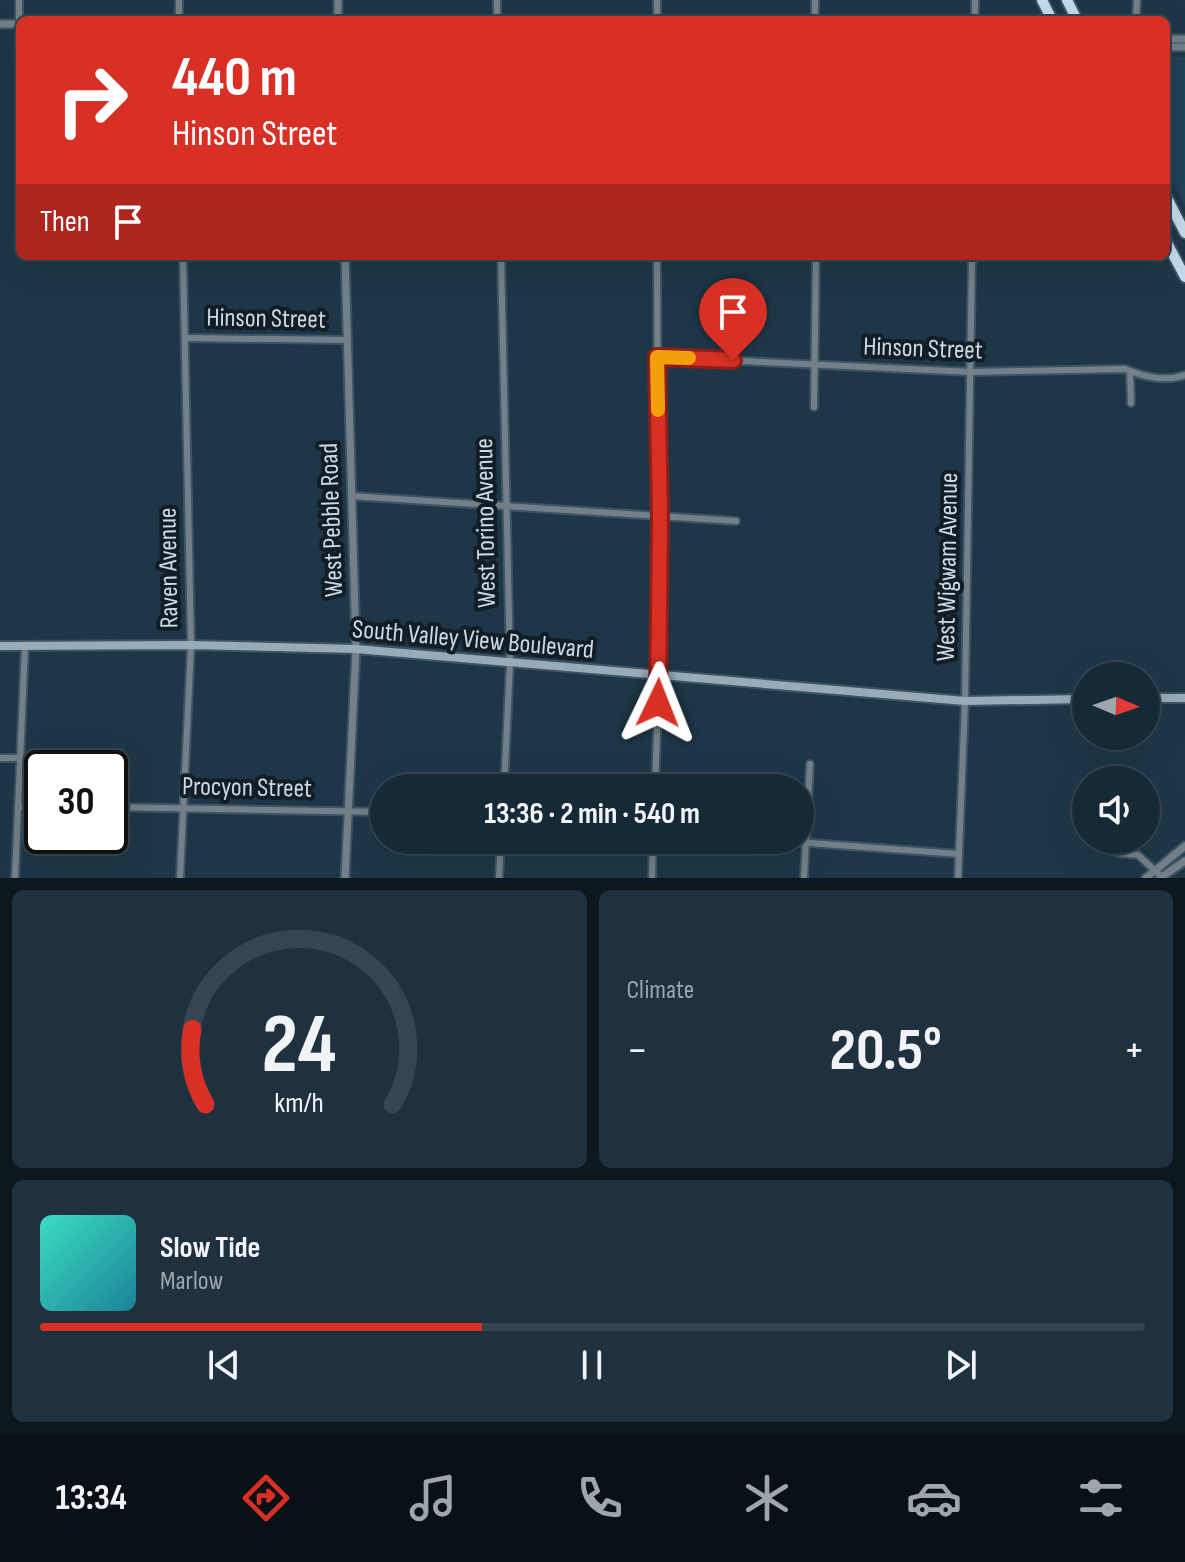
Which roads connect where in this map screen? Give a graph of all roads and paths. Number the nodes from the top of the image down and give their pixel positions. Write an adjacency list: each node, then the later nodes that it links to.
1 (1170, 204): 2 (highway)
2 (1185, 233)
3 (1170, 249): 10 (highway)
4 (183, 260): 11 (street, Raven Avenue)
5 (345, 260): 12 (street, West Pebble Road)
6 (501, 260): 21 (street, West Torino Avenue)
7 (657, 260): 13 (street)
8 (816, 260): 14 (street)
9 (972, 260): 16 (street, West Wigwam Avenue)
10 (1185, 277)
11 (185, 338): 12 (street, Hinson Street); 24 (street, Raven Avenue)
12 (347, 340): 20 (street, West Pebble Road)
13 (657, 357): 14 (street, Hinson Street); 22 (street)
14 (816, 364): 16 (street, Hinson Street); 19 (street)
15 (1130, 371): 16 (street, Hinson Street); 17 (street, Hinson Street); 18 (street)
16 (971, 372): 33 (street, West Wigwam Avenue)
17 (1185, 375)
18 (1131, 403)
19 (814, 407)
20 (351, 496): 21 (street); 27 (street, West Pebble Road)
21 (505, 506): 22 (street); 28 (street, West Torino Avenue)
22 (660, 516): 23 (street); 29 (street)
23 (736, 521)
24 (191, 645): 26 (main road, South Valley View Boulevard); 27 (main road, South Valley View Boulevard); 43 (street, Raven Avenue)
25 (0, 646): 26 (main road, South Valley View Boulevard)
26 (25, 646): 35 (street)
27 (356, 649): 28 (main road, South Valley View Boulevard); 44 (street, West Pebble Road)
28 (510, 663): 29 (main road, South Valley View Boulevard); 37 (street, West Torino Avenue)
29 (659, 675): 33 (main road, South Valley View Boulevard); 38 (street)
30 (1160, 698): 31 (main road)
31 (1185, 698)
32 (1072, 699): 33 (main road, South Valley View Boulevard)
33 (965, 701): 51 (street, West Wigwam Avenue)
34 (0, 758): 35 (street)
35 (20, 758): 40 (street)
36 (810, 764): 39 (street)
37 (505, 774)
38 (655, 774)
39 (809, 774)
40 (18, 807): 41 (street); 56 (street)
41 (24, 807)
42 (128, 807): 43 (street, Procyon Street)
43 (185, 807): 44 (street, Procyon Street); 57 (street, Raven Avenue)
44 (348, 810): 45 (street, Procyon Street); 58 (street, West Pebble Road)
45 (370, 811)
46 (814, 843): 51 (street)
47 (1185, 846): 54 (street)
48 (500, 854): 59 (street)
49 (653, 854): 60 (street)
50 (805, 854): 61 (street)
51 (959, 854): 62 (street, West Wigwam Avenue)
52 (1128, 854): 54 (street)
53 (1185, 861): 55 (street)
54 (1155, 870): 55 (street); 63 (street)
55 (1161, 877)
56 (15, 878)
57 (180, 878)
58 (345, 878)
59 (499, 878)
60 (652, 878)
61 (804, 878)
62 (958, 878)
63 (1146, 878)

